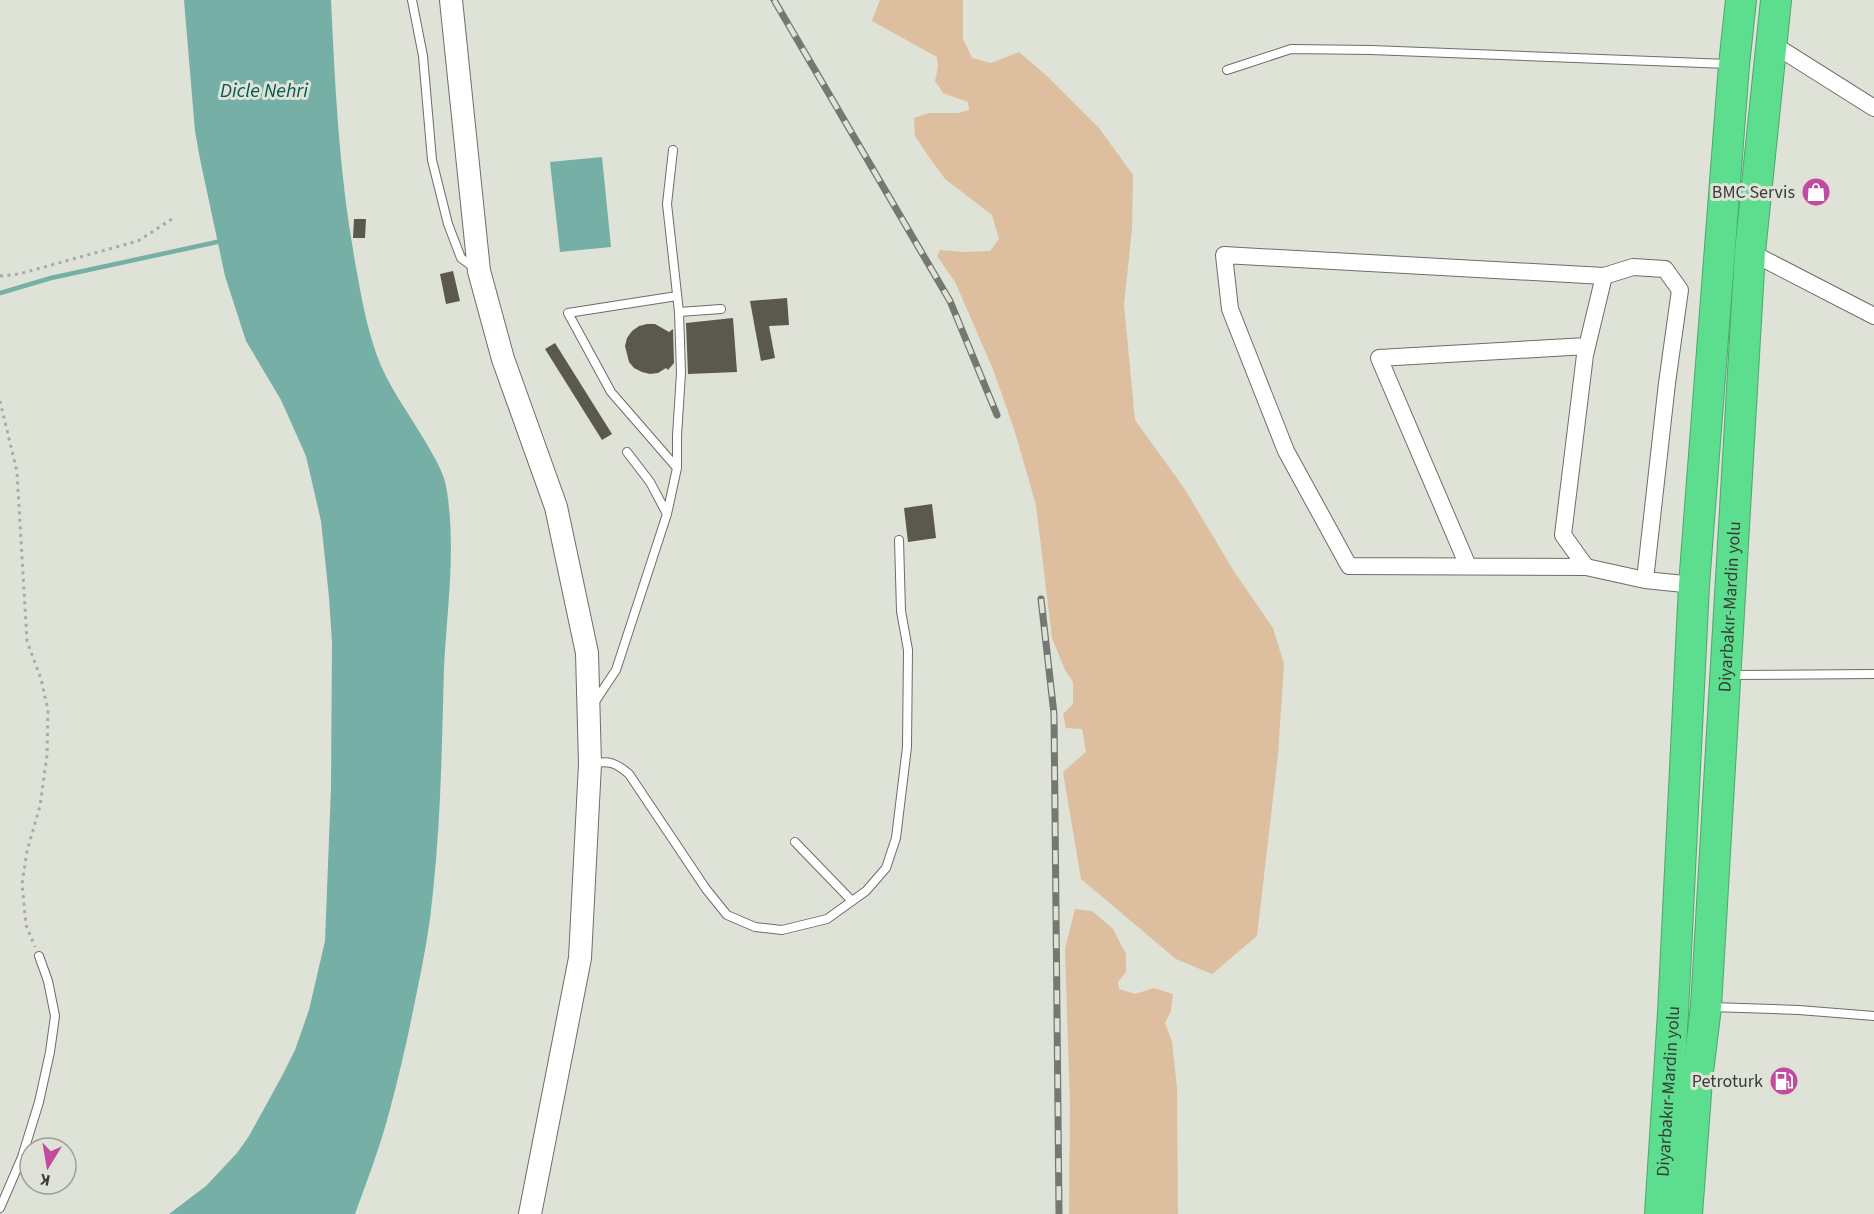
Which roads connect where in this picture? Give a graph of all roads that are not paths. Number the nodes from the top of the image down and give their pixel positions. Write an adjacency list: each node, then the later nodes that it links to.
1 (412, 0): 11 (lane)
2 (451, 0): 11 (street)
3 (1742, 0): 6 (highway, Diyarbakır-Mardin yolu)
4 (1776, 0): 5 (highway, Diyarbakır-Mardin yolu)
5 (1771, 43): 8 (street); 10 (highway, Diyarbakır-Mardin yolu)
6 (1734, 65): 7 (lane); 25 (highway, Diyarbakır-Mardin yolu)
7 (1227, 70)
8 (1874, 108)
9 (673, 150): 13 (lane)
10 (1750, 252): 16 (street); 27 (highway, Diyarbakır-Mardin yolu)
11 (479, 271): 28 (street)
12 (1604, 276): 17 (street); 22 (street); 24 (street)
13 (677, 296): 15 (lane); 19 (lane)
14 (721, 309): 15 (lane)
15 (679, 312): 19 (lane)
16 (1874, 316)
17 (1587, 346): 22 (street); 23 (street)
18 (627, 452): 20 (lane)
19 (677, 468): 20 (lane)
20 (667, 514): 28 (lane)
21 (899, 540): 31 (lane)
22 (1468, 566): 23 (street)
23 (1586, 567): 24 (street)
24 (1646, 580): 25 (street)
25 (1694, 585): 37 (highway, Diyarbakır-Mardin yolu)
26 (1874, 674): 27 (lane)
27 (1725, 675): 33 (highway, Diyarbakır-Mardin yolu)
28 (589, 711): 29 (street)
29 (590, 764): 31 (lane); 36 (street)
30 (795, 842): 31 (lane)
31 (852, 901)
32 (39, 956): 35 (lane)
33 (1706, 1007): 34 (lane); 38 (highway, Diyarbakır-Mardin yolu)
34 (1874, 1016)
35 (1, 1206)
36 (530, 1214)
37 (1660, 1214)
38 (1687, 1214)

